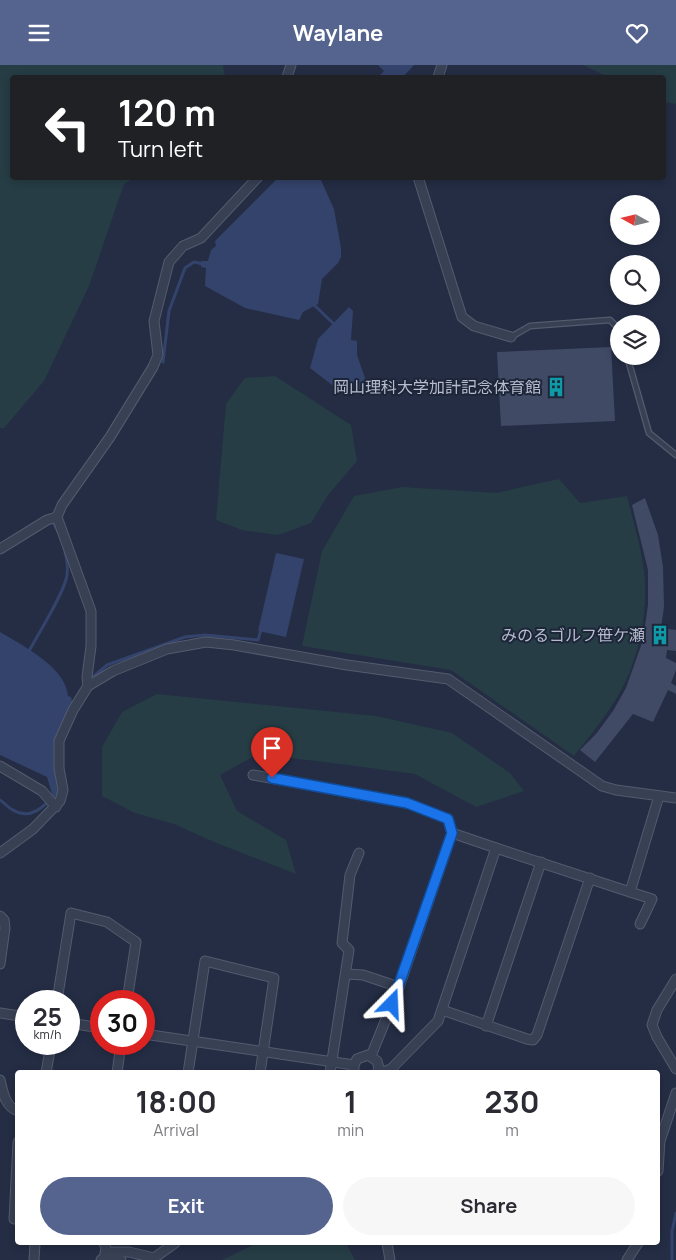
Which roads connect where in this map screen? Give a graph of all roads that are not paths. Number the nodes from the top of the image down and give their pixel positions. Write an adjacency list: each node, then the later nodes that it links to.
1 (255, 180): 7 (street)
2 (419, 180): 4 (street)
3 (610, 320): 4 (lane)
4 (510, 337)
5 (629, 365): 6 (lane)
6 (676, 455)
7 (57, 517): 8 (street); 9 (street)
8 (0, 549)
9 (88, 686): 12 (street); 14 (street)
10 (0, 765): 14 (street)
11 (253, 775): 15 (street)
12 (659, 796): 13 (street); 21 (street)
13 (676, 798)
14 (52, 802): 17 (street)
15 (452, 833): 16 (street); 27 (street)
16 (496, 848): 19 (street); 30 (street)
17 (0, 853)
18 (359, 853): 25 (street)
19 (541, 862): 20 (street); 33 (street)
20 (590, 878): 21 (street); 33 (street)
21 (630, 892): 23 (street)
22 (0, 916): 24 (street)
23 (640, 924)
24 (0, 964)
25 (346, 974): 27 (street); 40 (street)
26 (676, 979): 42 (street)
27 (399, 987): 39 (street)
28 (59, 990): 29 (street)
29 (129, 990)
30 (442, 1010): 33 (street); 49 (street)
31 (0, 1013): 32 (street)
32 (15, 1015)
33 (486, 1026)
34 (155, 1036): 35 (street)
35 (193, 1041): 36 (street); 36 (street); 45 (street)
36 (263, 1052): 40 (street); 46 (street)
37 (49, 1055): 43 (street)
38 (119, 1055): 44 (street)
39 (371, 1056): 41 (street); 48 (street)
40 (331, 1062): 41 (street); 47 (street)
41 (354, 1069)
42 (676, 1069)
43 (47, 1070)
44 (117, 1070)
45 (188, 1070)
46 (260, 1070)
47 (330, 1070)
48 (378, 1070)
49 (388, 1070)
50 (0, 1080): 52 (street)
51 (676, 1093): 53 (street)
52 (15, 1110)
53 (660, 1141)
54 (15, 1200): 55 (street)
55 (15, 1219)
56 (35, 1245): 62 (street)
57 (105, 1245): 61 (street)
58 (172, 1245): 61 (street)
59 (387, 1245): 64 (street)
60 (637, 1245): 65 (street)
61 (103, 1259): 63 (street)
62 (34, 1260)
63 (121, 1260)
64 (390, 1260)
65 (627, 1260)

